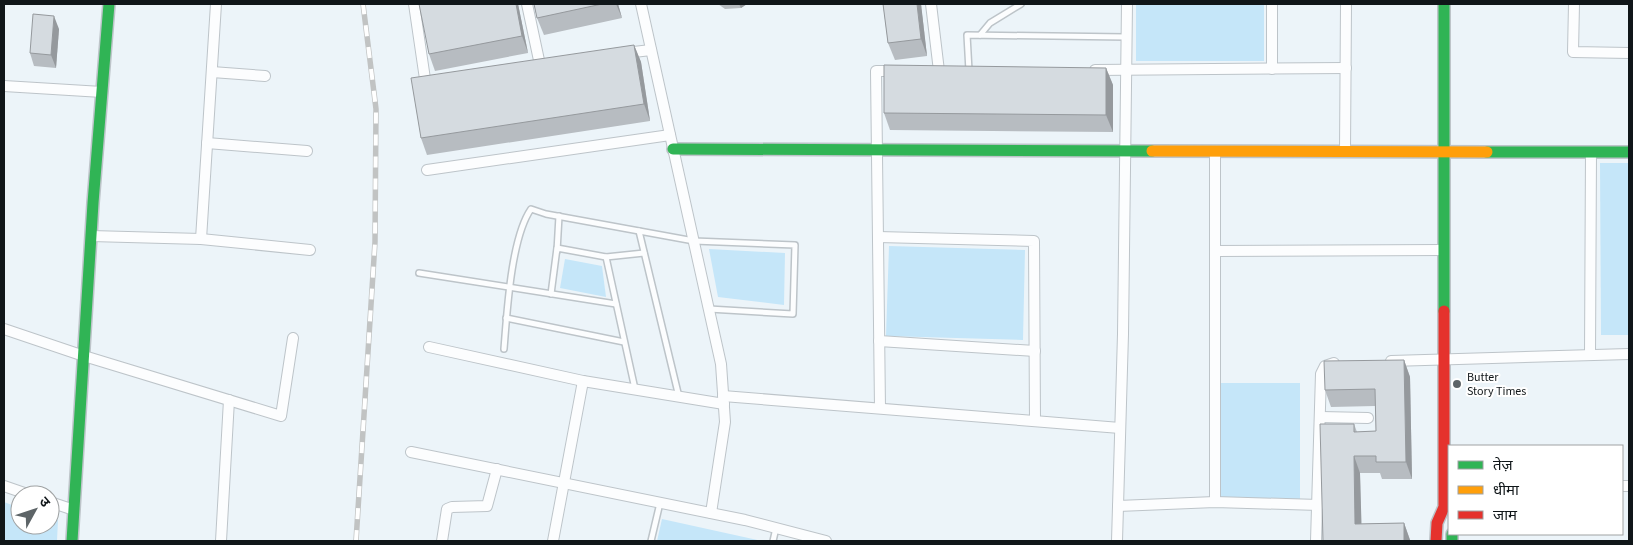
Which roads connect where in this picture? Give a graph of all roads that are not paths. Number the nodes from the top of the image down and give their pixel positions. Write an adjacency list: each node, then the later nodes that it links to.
1 (108, 4): 30 (street)
2 (216, 4): 26 (street)
3 (414, 4): 28 (street)
4 (527, 4): 18 (street)
5 (641, 4): 15 (street)
6 (931, 4): 24 (street)
7 (1021, 4): 13 (lane)
8 (1127, 4): 14 (street)
9 (1272, 4): 20 (street)
10 (1346, 4): 19 (street)
11 (1444, 4): 39 (street)
12 (1574, 4): 16 (street)
13 (980, 35): 14 (lane); 25 (lane)
14 (1127, 37): 22 (street)
15 (651, 50): 17 (street); 31 (street)
16 (1629, 53)
17 (614, 55)
18 (540, 65)
19 (1346, 68): 20 (street); 38 (street)
20 (1272, 69): 22 (street)
21 (1087, 70): 22 (street)
22 (1126, 70): 36 (street)
23 (912, 71): 34 (street)
24 (938, 71)
25 (970, 71)
26 (212, 72): 27 (street); 32 (street)
27 (265, 76)
28 (448, 80)
29 (4, 86): 30 (street)
30 (102, 92): 45 (street)
31 (670, 135): 33 (street); 42 (street)
32 (207, 143): 35 (street); 47 (street)
33 (673, 150): 34 (street); 48 (street)
34 (877, 150): 36 (street); 46 (street)
35 (307, 151)
36 (1125, 151): 37 (street); 83 (street)
37 (1215, 151): 38 (street); 51 (street)
38 (1345, 151): 39 (street)
39 (1444, 152): 40 (street); 50 (street)
40 (1591, 152): 41 (street); 69 (street)
41 (1629, 152)
42 (426, 170)
43 (559, 216): 44 (lane); 53 (lane); 56 (lane)
44 (639, 231): 48 (lane); 52 (lane)
45 (91, 236): 47 (street); 70 (street)
46 (878, 237): 63 (street); 67 (street)
47 (200, 239): 49 (street)
48 (694, 240): 59 (street); 59 (lane)
49 (310, 250)
50 (1444, 250): 51 (street); 71 (street)
51 (1215, 251): 88 (street)
52 (644, 253): 54 (lane); 76 (lane)
53 (557, 254): 54 (lane); 57 (lane)
54 (606, 257): 58 (lane)
55 (420, 273): 56 (lane)
56 (509, 287): 57 (lane); 60 (lane)
57 (551, 294): 58 (lane)
58 (616, 304): 64 (lane)
59 (709, 309): 78 (street)
60 (506, 318): 64 (lane); 66 (lane)
61 (4, 329): 70 (street)
62 (294, 338): 77 (street)
63 (879, 341): 67 (street); 79 (street)
64 (624, 342): 75 (lane)
65 (429, 346): 74 (street)
66 (504, 349)
67 (1035, 351): 82 (street)
68 (1629, 354): 69 (street)
69 (1590, 355): 71 (street)
70 (84, 356): 77 (street); 94 (street)
71 (1444, 358): 72 (street); 87 (street)
72 (1378, 361)
73 (1341, 362): 80 (street)
74 (583, 381): 75 (street); 86 (street)
75 (635, 389): 76 (street)
76 (679, 396): 78 (street)
77 (229, 400): 99 (street)
78 (723, 400): 79 (street); 95 (street)
79 (880, 408): 82 (street)
80 (1321, 417): 81 (street); 91 (street)
81 (1368, 418)
82 (1035, 422): 83 (street)
83 (1120, 428): 92 (street)
84 (411, 452): 85 (street)
85 (497, 470): 86 (street); 100 (street)
86 (564, 483): 89 (street); 101 (street)
87 (1447, 489): 93 (street)
88 (1215, 502): 91 (street); 92 (street)
89 (660, 503): 95 (street); 102 (lane)
90 (60, 505): 94 (street)
91 (1319, 505): 106 (street)
92 (1118, 506): 105 (street)
93 (1444, 507): 96 (street); 107 (street)
94 (74, 510): 98 (street)
95 (710, 513): 97 (street)
96 (1448, 516)
97 (776, 528): 103 (lane); 104 (street)
98 (72, 541)
99 (221, 541)
100 (442, 541)
101 (553, 541)
102 (651, 541)
103 (773, 541)
104 (826, 541)
105 (1117, 541)
106 (1316, 541)
107 (1436, 541)

